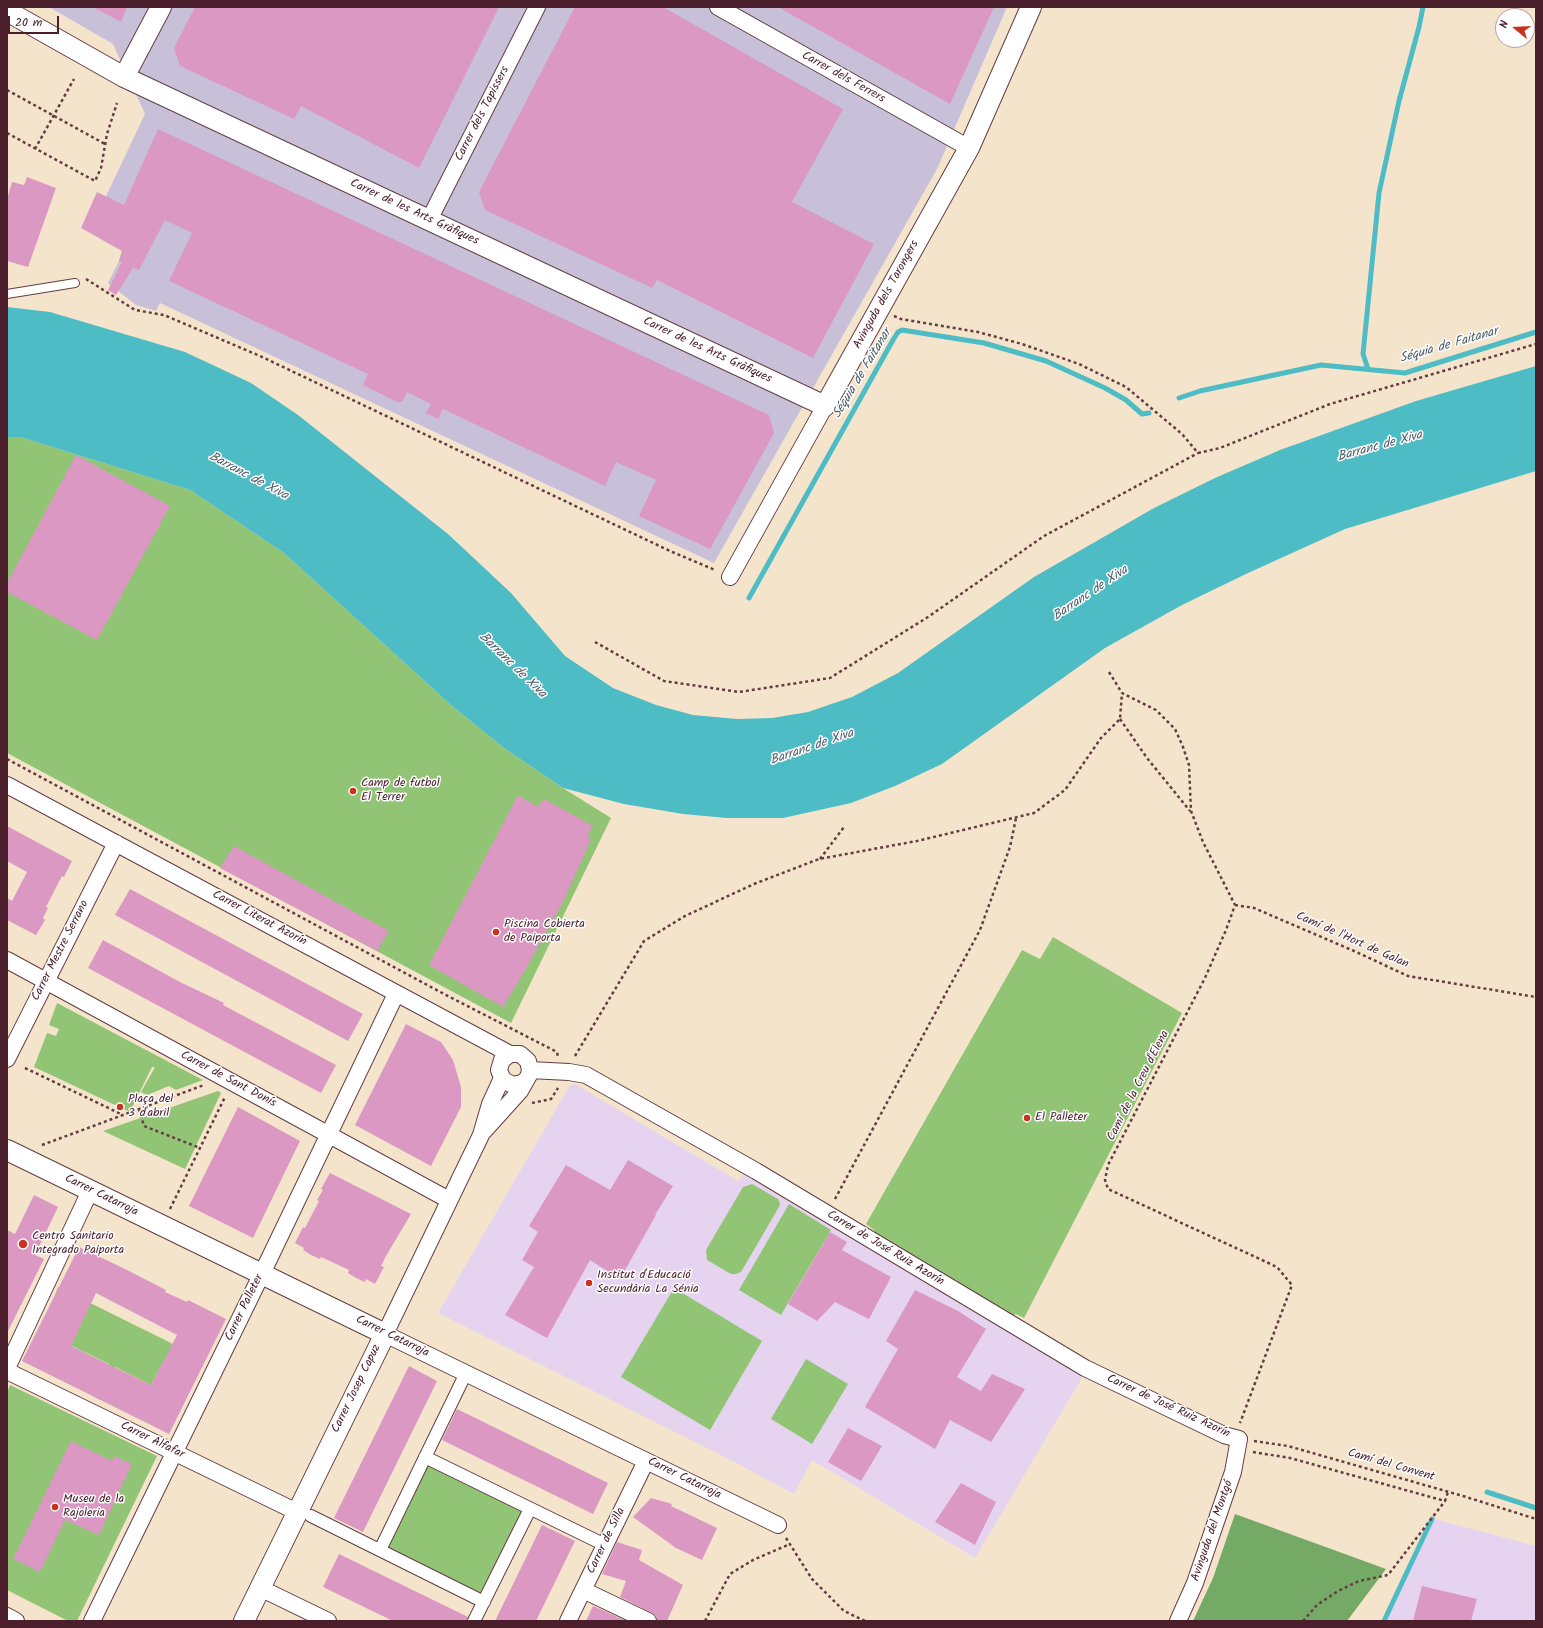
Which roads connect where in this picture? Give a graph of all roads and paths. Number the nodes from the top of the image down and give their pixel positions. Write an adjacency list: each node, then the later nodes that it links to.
1 (161, 7): 6 (street)
2 (536, 7): 15 (street, Carrer dels Tapissers)
3 (718, 7): 14 (street, Carrer dels Ferrers)
4 (1032, 7): 14 (street, Avinguda dels Tarongers)
5 (7, 11): 6 (street, Carrer de les Arts Gràfiques)
6 (124, 77): 15 (street, Carrer de les Arts Gràfiques)
7 (74, 79): 10 (path)
8 (7, 90): 10 (path)
9 (116, 103): 12 (path)
10 (53, 116): 12 (path); 13 (path)
11 (7, 133): 13 (path)
12 (105, 144): 13 (path)
13 (35, 148)
14 (969, 148): 18 (street, Avinguda dels Tarongers)
15 (429, 220): 20 (street, Carrer de les Arts Gràfiques)
16 (75, 283): 17 (lane); 22 (path)
17 (7, 294)
18 (878, 310): 20 (street, Avinguda dels Tarongers); 21 (path)
19 (1536, 344): 21 (path)
20 (825, 406): 22 (street, Avinguda dels Tarongers)
21 (1198, 454): 23 (path)
22 (730, 577)
23 (595, 642)
24 (1109, 672): 25 (path)
25 (1122, 692): 26 (path); 29 (path)
26 (1120, 719): 29 (path); 30 (path)
27 (7, 759): 39 (path)
28 (7, 785): 32 (street, Carrer Literat Azorín)
29 (1191, 811): 34 (path)
30 (1016, 818): 33 (path); 58 (path)
31 (844, 827): 33 (path)
32 (116, 843): 36 (street, Carrer Mestre Serrano); 37 (street, Carrer Literat Azorín)
33 (819, 859): 43 (path)
34 (1235, 905): 38 (path, Camí de l'Hort de Galan); 63 (path, Camí de la Creu d'Elena)
35 (7, 960): 36 (street, Carrer de Sant Donís)
36 (46, 982): 41 (street, Carrer Mestre Serrano); 50 (street, Carrer de Sant Donís)
37 (396, 994): 40 (street, Carrer Literat Azorín); 50 (street, Carrer Palleter)
38 (1536, 997)
39 (502, 1024)
40 (510, 1054): 44 (street); 45 (street)
41 (7, 1059)
42 (25, 1068): 49 (path)
43 (565, 1072): 44 (street, Carrer de José Ruiz Azorín); 58 (street, Carrer de José Ruiz Azorín)
44 (528, 1075): 45 (street); 51 (street, Carrer Josep Capuz)
45 (502, 1078): 51 (street, Carrer Josep Capuz)
46 (212, 1083): 48 (path)
47 (228, 1091): 53 (path)
48 (139, 1109): 49 (path); 53 (path)
49 (123, 1115): 52 (path)
50 (329, 1135): 56 (street, Carrer de Sant Donís); 59 (street, Carrer Palleter)
51 (481, 1135): 56 (street, Carrer Josep Capuz)
52 (42, 1145)
53 (200, 1148): 57 (path)
54 (7, 1150): 55 (street, Carrer Catarroja)
55 (90, 1191): 59 (street, Carrer Catarroja); 61 (street)
56 (449, 1200): 60 (street, Carrer Josep Capuz)
57 (170, 1210)
58 (826, 1214): 63 (street, Carrer de José Ruiz Azorín)
59 (262, 1274): 60 (street, Carrer Catarroja); 64 (street, Carrer Palleter)
60 (385, 1334): 62 (street, Carrer Catarroja); 71 (street, Carrer Josep Capuz)
61 (7, 1369): 64 (street, Carrer Alfafar)
62 (466, 1373): 66 (street); 67 (street, Carrer Catarroja)
63 (1239, 1438): 68 (path, Camí del Convent); 90 (street, Avinguda del Montgó)
64 (174, 1452): 71 (street, Carrer Alfafar); 82 (street, Carrer Palleter)
65 (1249, 1452): 69 (path)
66 (425, 1457): 70 (street); 76 (street)
67 (646, 1461): 73 (street, Carrer Catarroja); 75 (street, Carrer de Silla)
68 (1448, 1492): 69 (path); 72 (path, Camí del Convent)
69 (1445, 1501): 91 (path)
70 (530, 1509): 75 (street); 79 (street)
71 (304, 1514): 76 (street); 77 (street, Carrer Josep Capuz)
72 (1536, 1519)
73 (778, 1525): 74 (path)
74 (790, 1544): 88 (path); 89 (path)
75 (605, 1545): 78 (street, Carrer de Silla)
76 (380, 1550): 79 (street)
77 (260, 1588): 83 (street, Carrer Josep Capuz); 84 (street)
78 (583, 1590): 86 (street, Carrer de Silla); 87 (street)
79 (484, 1602): 85 (street)
80 (7, 1616): 81 (street)
81 (16, 1621)
82 (92, 1621)
83 (244, 1621)
84 (328, 1621)
85 (474, 1621)
86 (568, 1621)
87 (648, 1621)
88 (705, 1621)
89 (865, 1621)
90 (1178, 1621)
91 (1303, 1621)

